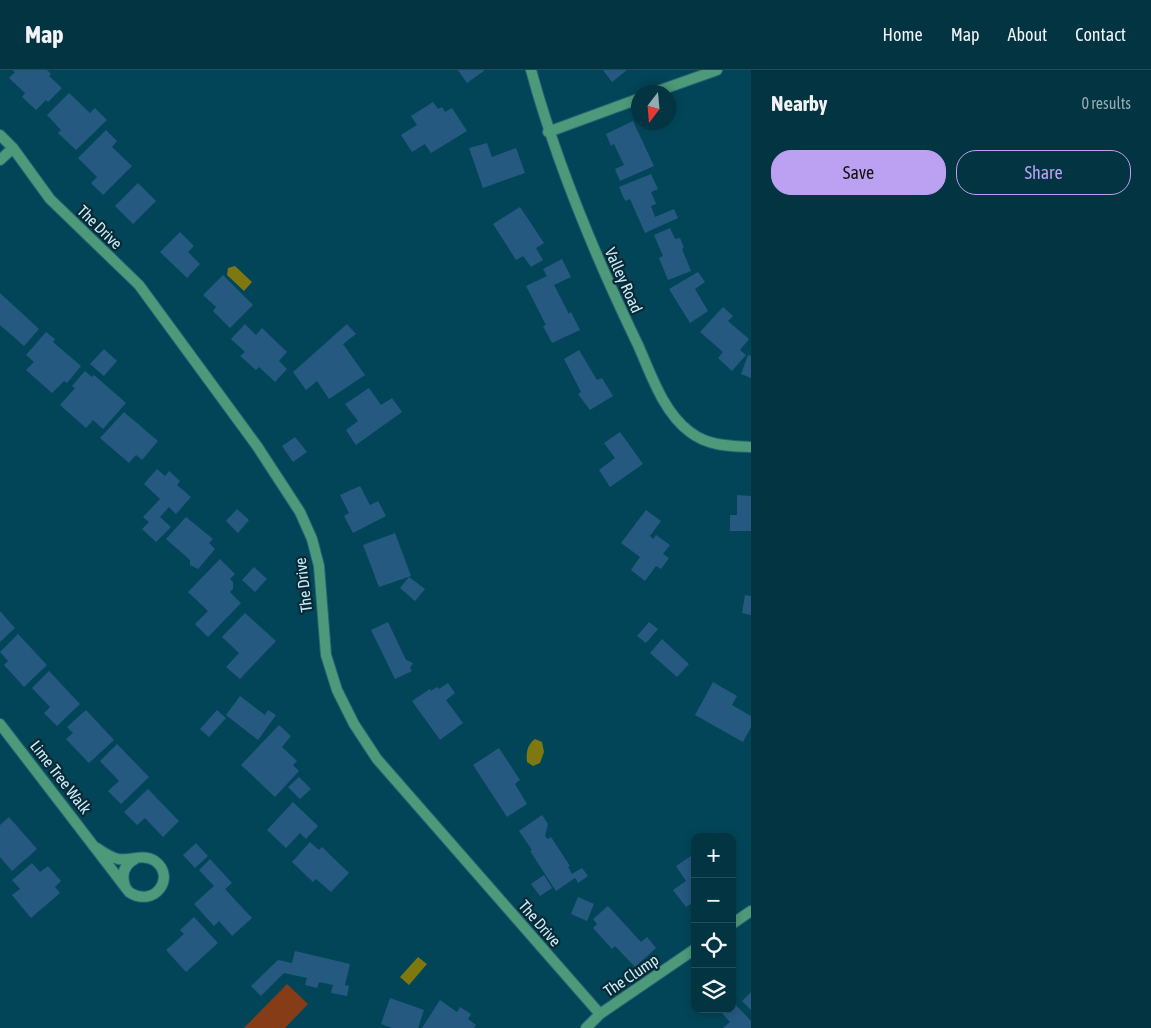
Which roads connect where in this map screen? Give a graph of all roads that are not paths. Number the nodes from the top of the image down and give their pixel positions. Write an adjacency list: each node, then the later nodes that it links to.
1 (531, 70): 5 (street, Valley Road)
2 (717, 70): 3 (street)
3 (675, 85)
4 (631, 102): 5 (street)
5 (548, 132): 9 (street, Valley Road)
6 (0, 135): 7 (street, The Drive)
7 (13, 148): 8 (street); 17 (street, The Drive)
8 (0, 160)
9 (751, 447)
10 (0, 724): 11 (street, Lime Tree Walk)
11 (97, 848): 12 (street, Lime Tree Walk); 13 (street, Lime Tree Walk)
12 (138, 858): 13 (street); 13 (street, Lime Tree Walk)
13 (125, 887)
14 (751, 911): 15 (street)
15 (733, 923)
16 (691, 952): 17 (street, The Clump)
17 (600, 1014): 18 (street, The Clump)
18 (586, 1028)

